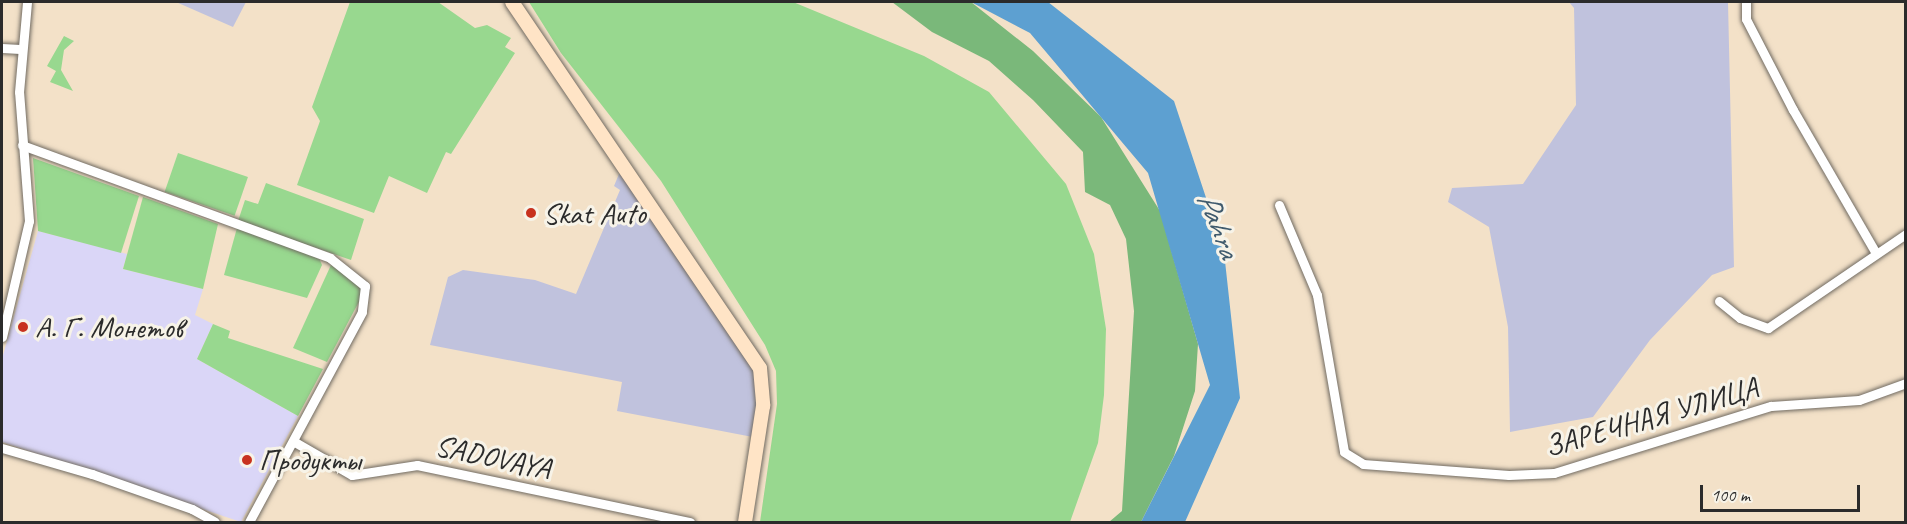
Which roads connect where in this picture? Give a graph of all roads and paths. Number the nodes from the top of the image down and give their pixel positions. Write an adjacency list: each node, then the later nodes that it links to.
1 (27, 2): 5 (street)
2 (512, 2): 18 (main road)
3 (1746, 2): 9 (street)
4 (2, 48): 5 (street)
5 (20, 50): 6 (street)
6 (22, 145): 11 (street); 13 (street)
7 (1279, 205): 12 (street, ЗАРЕЧНАЯ УЛИЦА)
8 (1905, 234): 9 (street)
9 (1876, 254): 10 (street)
10 (1719, 301)
11 (2, 335)
12 (1905, 383)
13 (293, 441): 16 (street); 17 (street, SADOVAYA)
14 (2, 448): 15 (street)
15 (215, 522)
16 (249, 522)
17 (690, 522)
18 (745, 522)

